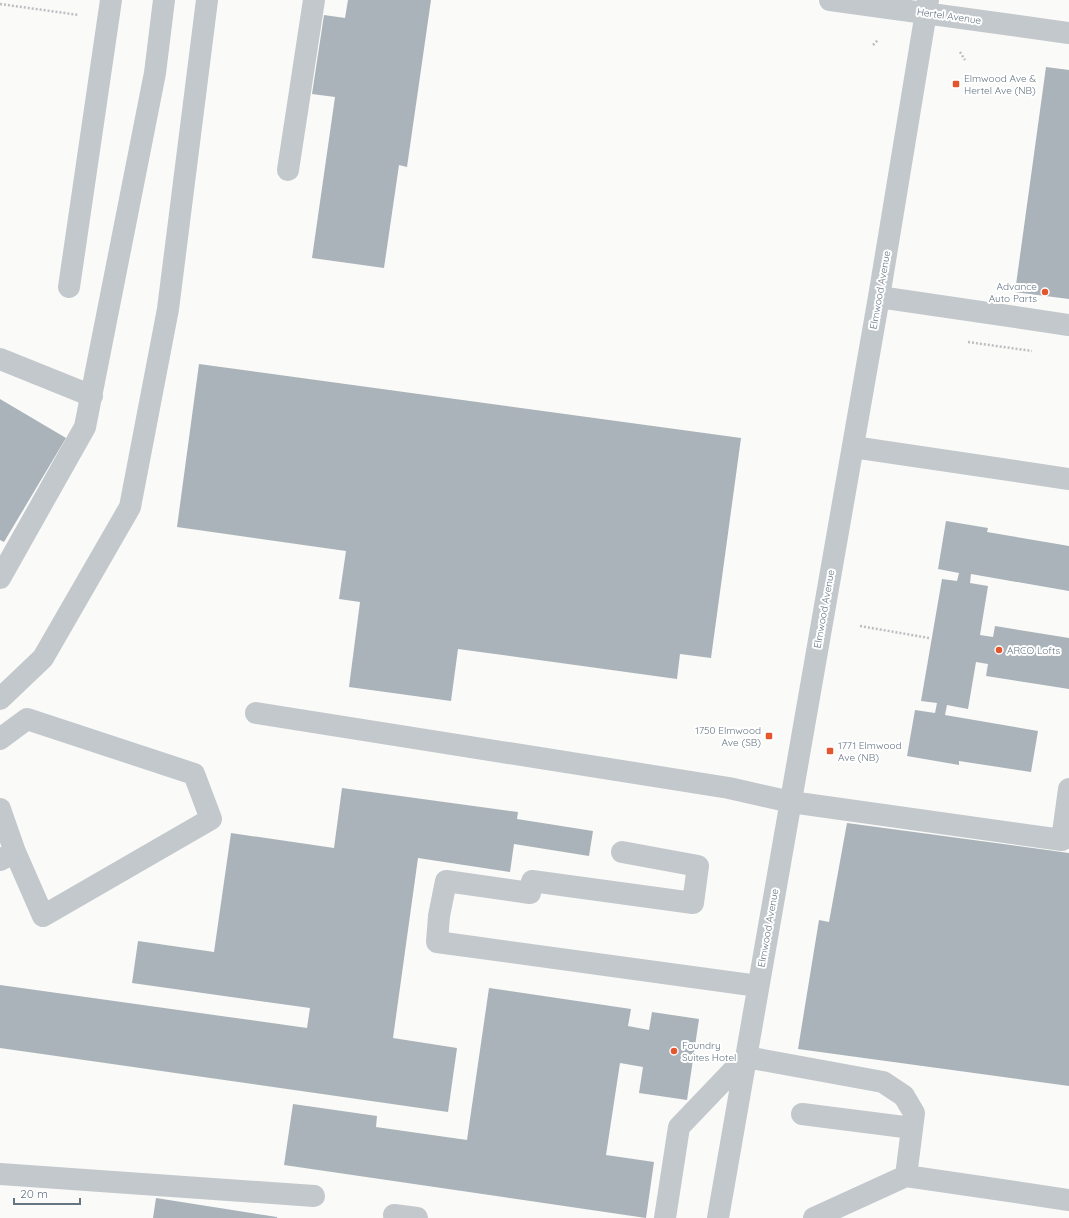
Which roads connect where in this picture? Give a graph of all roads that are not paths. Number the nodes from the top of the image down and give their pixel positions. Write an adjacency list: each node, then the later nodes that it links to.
1 (111, 0): 9 (street)
2 (164, 0): 13 (street)
3 (207, 0): 17 (street)
4 (314, 0): 8 (street)
5 (830, 0): 6 (street, Hertel Avenue)
6 (928, 7): 7 (street, Hertel Avenue); 10 (street, Elmwood Avenue)
7 (1069, 33)
8 (288, 170)
9 (69, 287)
10 (879, 297): 11 (street); 14 (street, Elmwood Avenue)
11 (1069, 325)
12 (0, 359): 13 (street)
13 (92, 396): 16 (street)
14 (853, 447): 15 (street); 21 (street, Elmwood Avenue)
15 (1069, 479)
16 (0, 578)
17 (0, 699)
18 (256, 712): 21 (street)
19 (0, 739): 24 (street)
20 (1069, 789): 21 (street)
21 (791, 802): 25 (street, Elmwood Avenue)
22 (0, 809): 24 (street)
23 (622, 852): 25 (street)
24 (8, 856)
25 (758, 986): 26 (street, Elmwood Avenue)
26 (746, 1057): 28 (street); 35 (street); 36 (street, Elmwood Avenue)
27 (802, 1114): 28 (street)
28 (913, 1120): 30 (street)
29 (0, 1174): 31 (street)
30 (906, 1176): 32 (street); 37 (street)
31 (314, 1196)
32 (1069, 1200)
33 (394, 1215): 34 (street)
34 (417, 1218)
35 (665, 1218)
36 (718, 1218)
37 (814, 1218)

